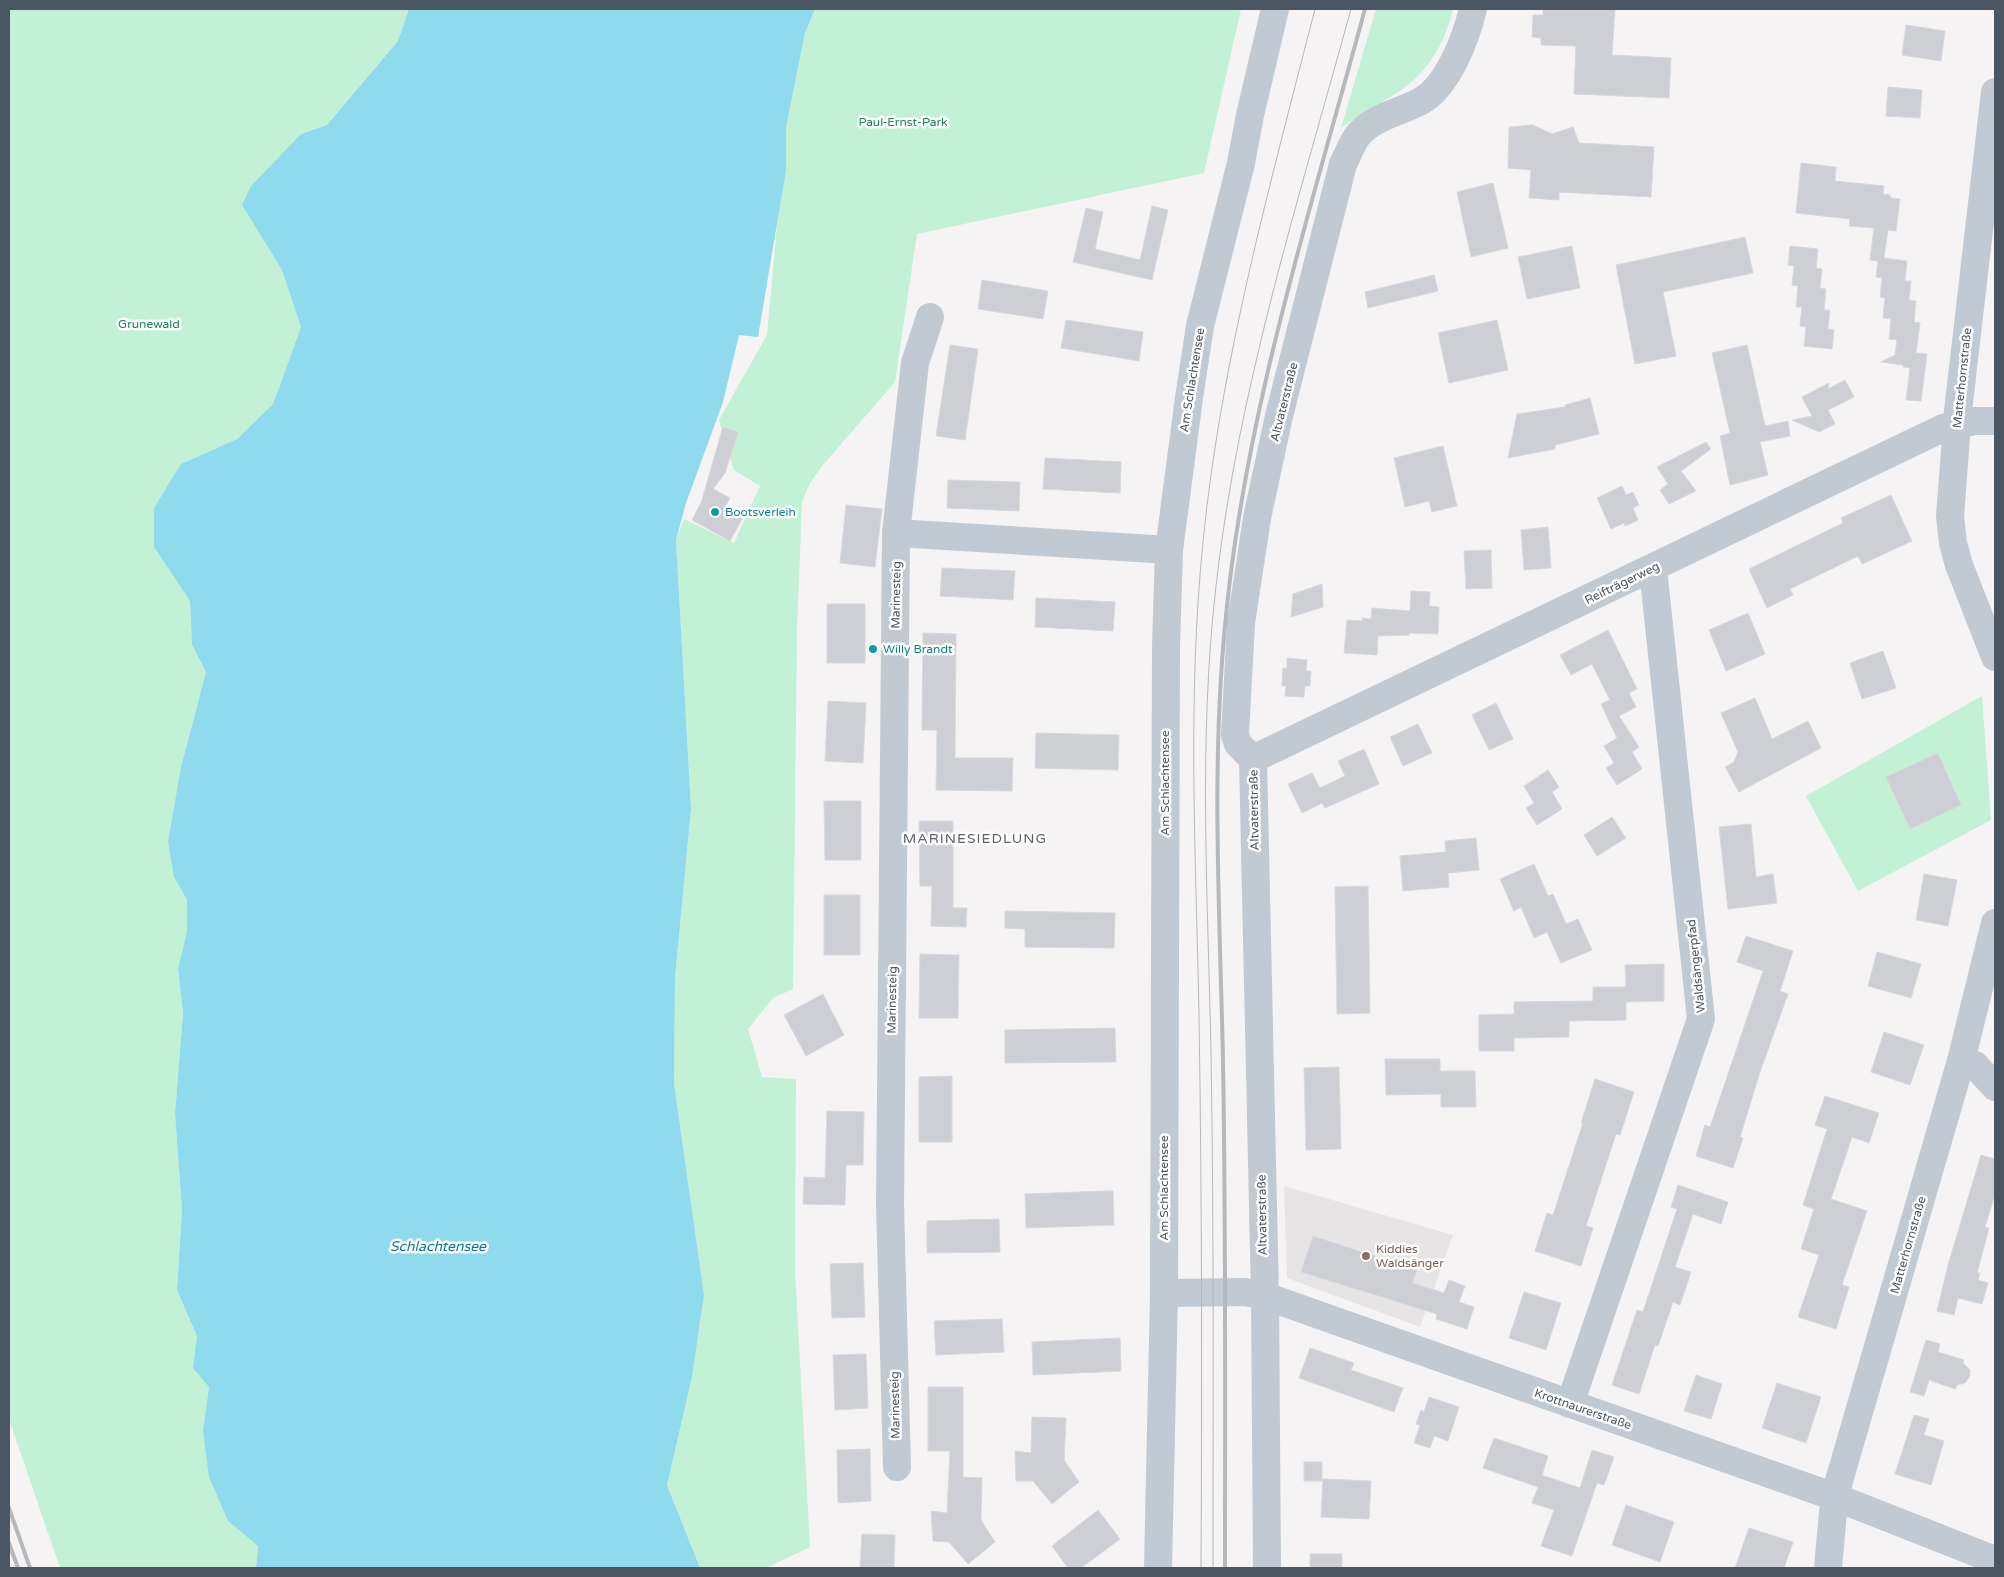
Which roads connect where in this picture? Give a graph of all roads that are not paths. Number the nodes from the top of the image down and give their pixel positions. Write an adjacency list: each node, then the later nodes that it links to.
1 (1276, 9): 8 (street, Am Schlachtensee)
2 (1474, 9): 11 (street, Altvaterstraße)
3 (1995, 92): 6 (street, Matterhornstraße)
4 (930, 317): 7 (street, Marinesteig)
5 (1995, 421): 6 (street, Reifträgerweg)
6 (1957, 425): 9 (street, Reifträgerweg); 10 (street, Matterhornstraße)
7 (896, 533): 8 (street); 18 (street, Marinesteig)
8 (1170, 550): 15 (street, Am Schlachtensee)
9 (1653, 569): 11 (street, Reifträgerweg); 17 (street, Waldsängerpfad)
10 (1995, 658)
11 (1253, 760): 16 (street, Altvaterstraße)
12 (1995, 923): 13 (street, Matterhornstraße)
13 (1961, 1061): 14 (street); 19 (street, Matterhornstraße)
14 (1995, 1087)
15 (1164, 1293): 16 (street, Krottnaurerstraße); 21 (street, Am Schlachtensee)
16 (1265, 1296): 17 (street, Krottnaurerstraße); 22 (street, Altvaterstraße)
17 (1570, 1404): 19 (street, Krottnaurerstraße)
18 (897, 1467)
19 (1835, 1497): 20 (street, Krottnaurerstraße); 23 (street, Matterhornstraße)
20 (1995, 1560)
21 (1158, 1568)
22 (1267, 1568)
23 (1828, 1568)

